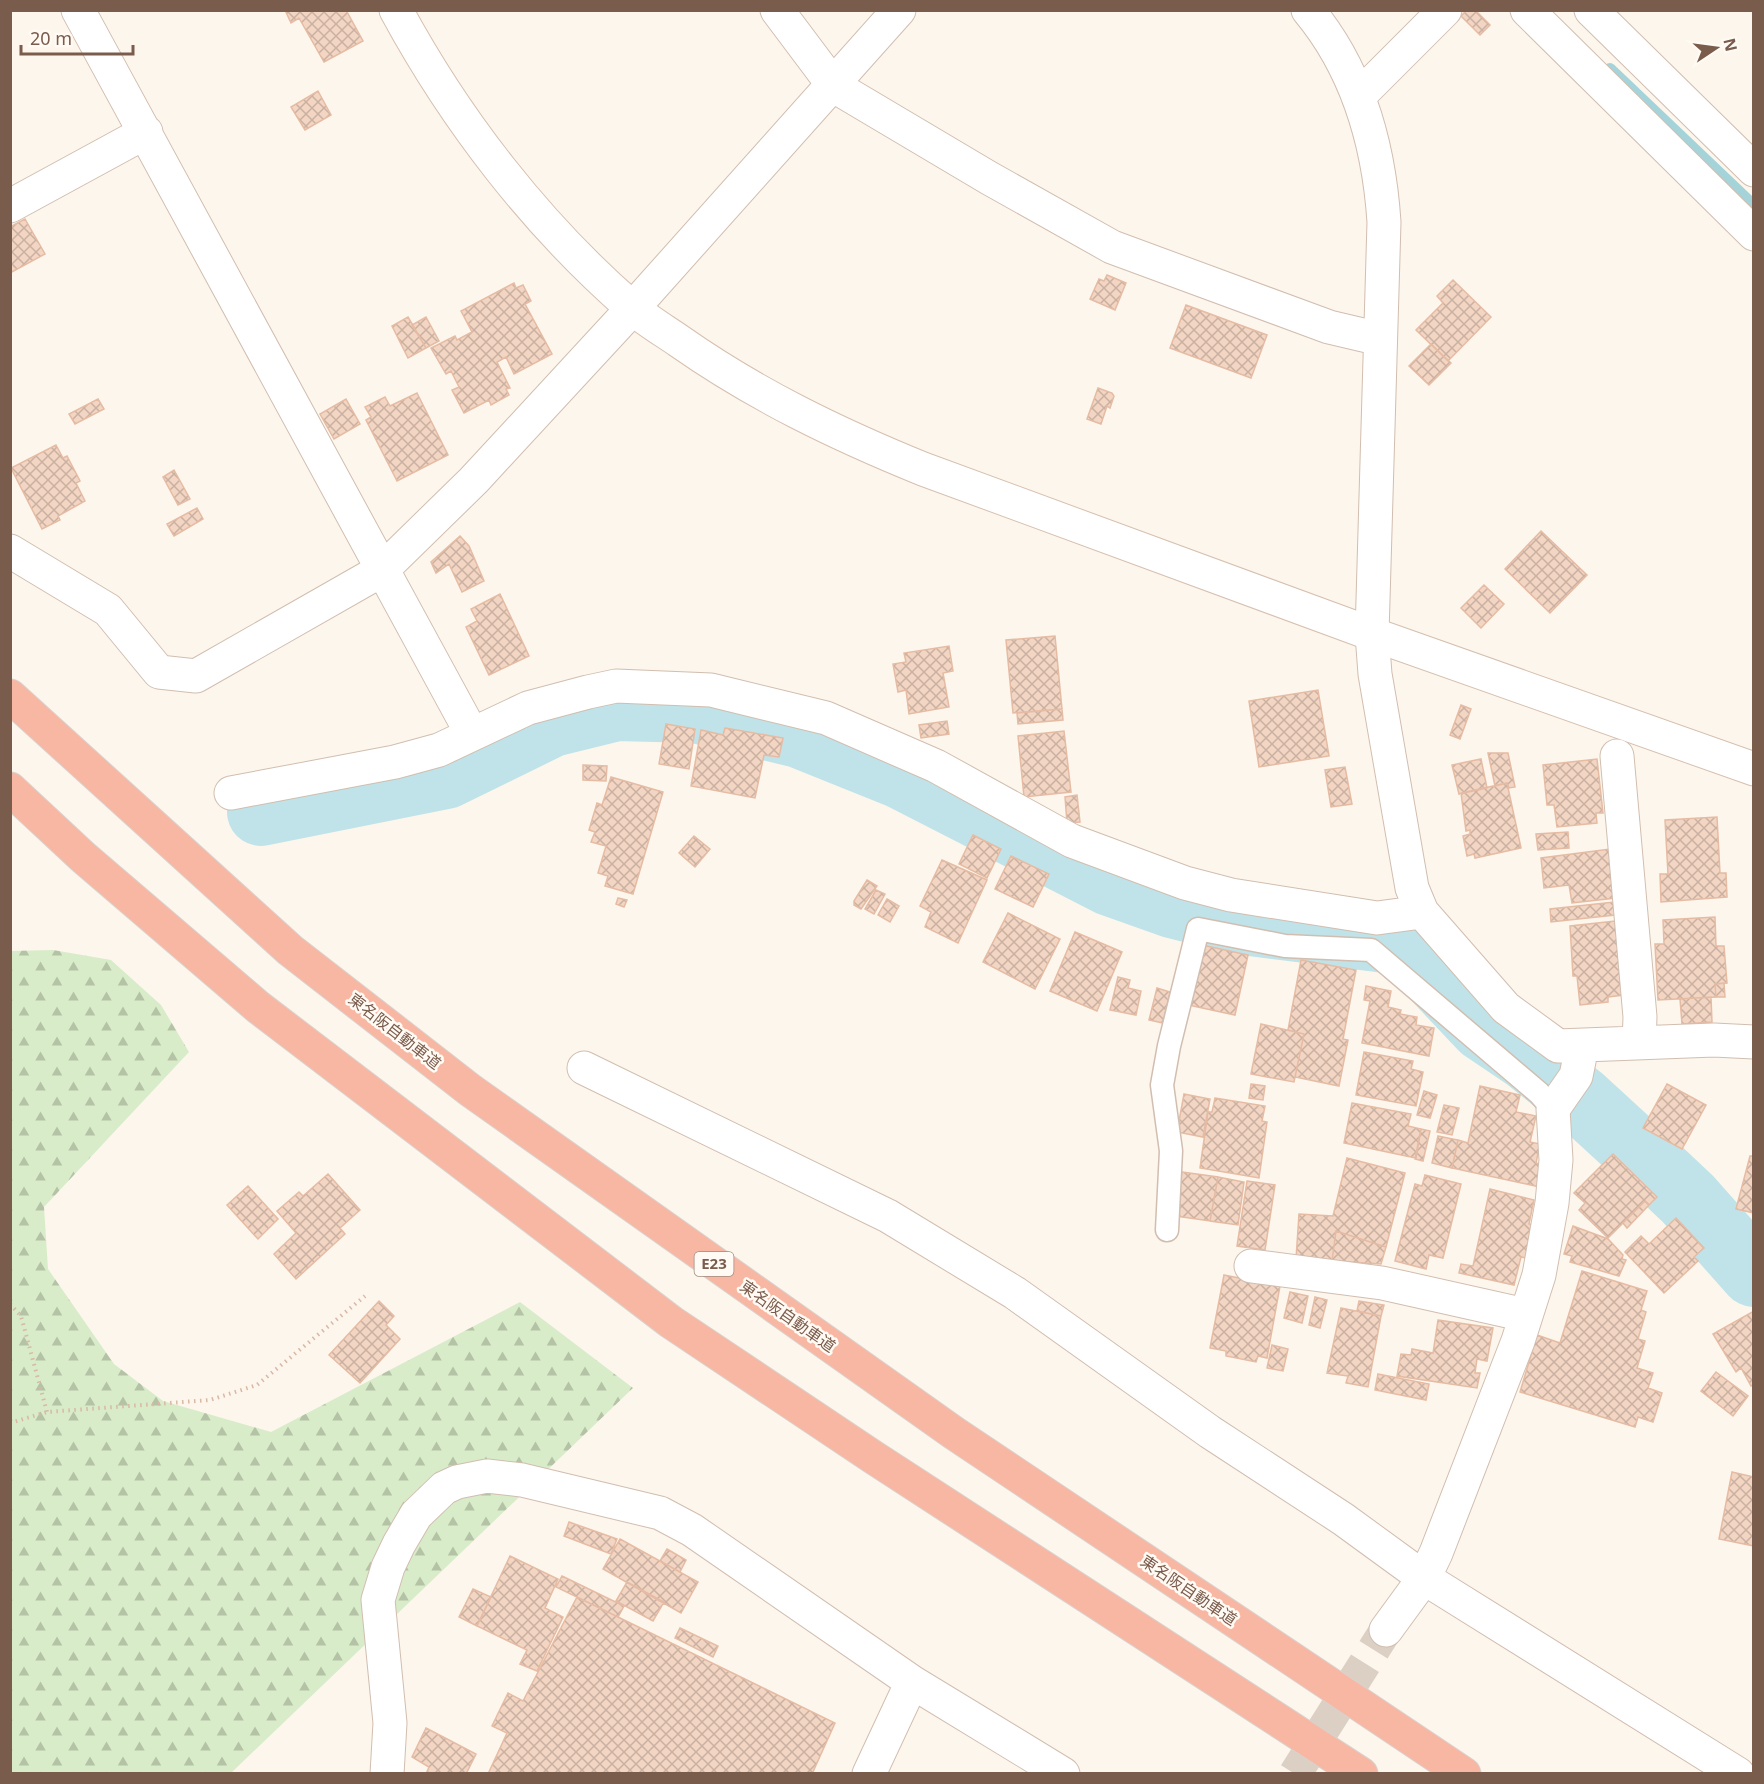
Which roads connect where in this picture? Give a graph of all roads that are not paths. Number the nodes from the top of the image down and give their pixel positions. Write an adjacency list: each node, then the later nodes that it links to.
1 (78, 10): 11 (street)
2 (396, 10): 15 (street)
3 (777, 10): 9 (street)
4 (898, 10): 9 (street)
5 (1308, 10): 10 (street)
6 (1445, 10): 10 (street)
7 (1527, 10): 14 (street)
8 (1591, 10): 12 (street)
9 (834, 86): 15 (street); 16 (street)
10 (1359, 96): 16 (street)
11 (146, 132): 13 (street); 18 (street)
12 (1754, 170)
13 (10, 206)
14 (1754, 234)
15 (632, 309): 18 (street); 19 (street)
16 (1380, 339): 19 (street)
17 (10, 551): 18 (street)
18 (382, 570): 21 (street)
19 (1372, 634): 23 (street); 26 (street)
20 (10, 696): 42 (highway, 東名阪自動車道 / E23)
21 (472, 734): 25 (street); 26 (street)
22 (1617, 756): 28 (street)
23 (1754, 770)
24 (10, 789): 41 (highway)
25 (231, 793)
26 (1422, 912): 29 (street)
27 (1754, 1042): 28 (street)
28 (1639, 1043): 29 (street)
29 (1579, 1061): 31 (street)
30 (584, 1068): 35 (street)
31 (1555, 1107): 32 (lane); 34 (street)
32 (1167, 1230)
33 (1251, 1266): 34 (street)
34 (1525, 1315): 35 (street)
35 (1424, 1578): 36 (street); 43 (street)
36 (1386, 1630)
37 (912, 1682): 38 (street); 39 (street); 40 (street)
38 (387, 1773)
39 (869, 1773)
40 (1063, 1773)
41 (1361, 1773)
42 (1464, 1773)
43 (1738, 1773)

